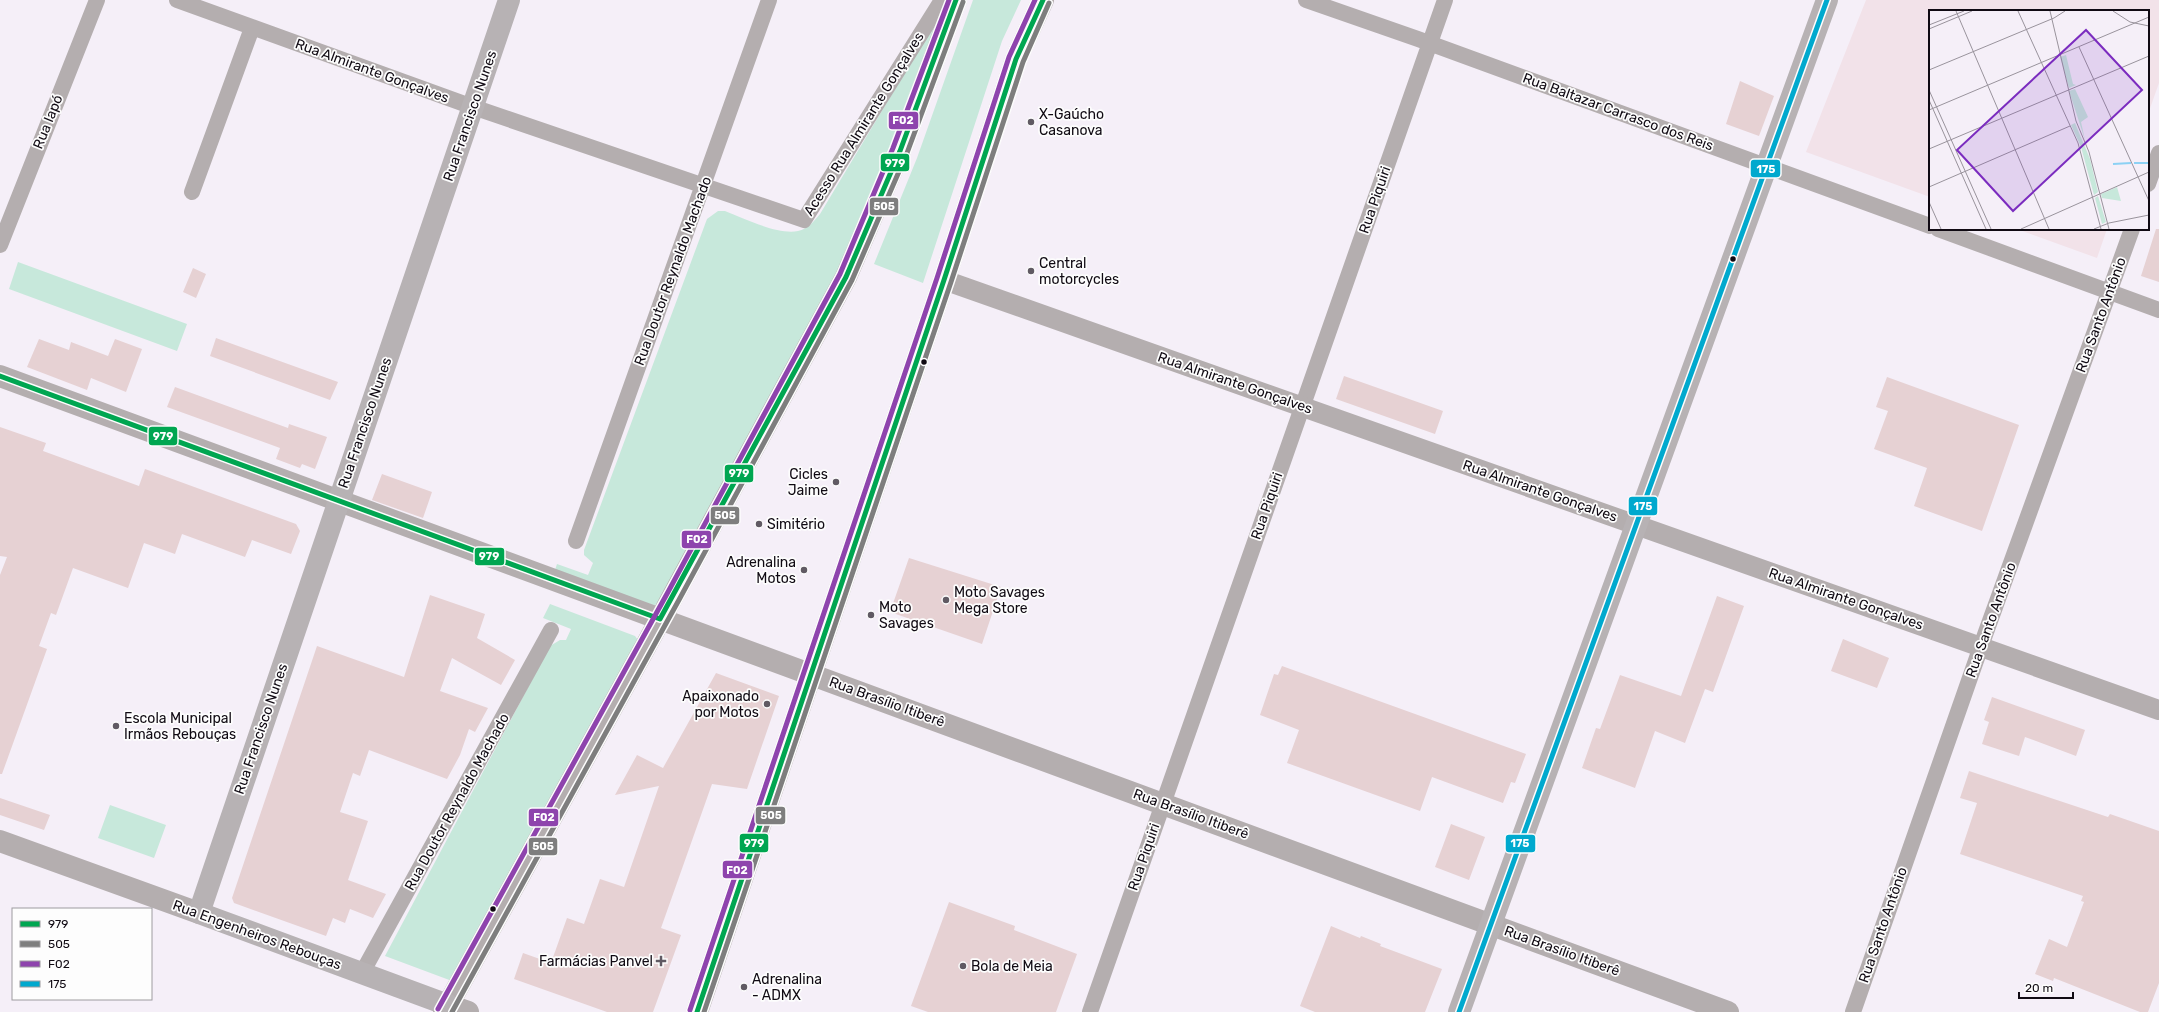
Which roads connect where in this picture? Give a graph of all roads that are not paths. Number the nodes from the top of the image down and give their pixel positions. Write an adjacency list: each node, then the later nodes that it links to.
1 (97, 0): 22 (street, Rua Iapó)
2 (177, 0): 11 (street, Rua Almirante Gonçalves)
3 (509, 0): 13 (main road, Rua Francisco Nunes)
4 (769, 0): 17 (street, Rua Doutor Reynaldo Machado)
5 (942, 0): 17 (street, Acesso Rua Almirante Gonçalves)
6 (956, 0): 31 (main road)
7 (1043, 0): 23 (main road)
8 (1306, 0): 12 (street, Rua Baltazar Carrasco dos Reis)
9 (1445, 0): 12 (street, Rua Piquiri)
10 (1827, 0): 15 (main road)
11 (252, 28): 13 (street, Rua Almirante Gonçalves); 18 (street)
12 (1430, 43): 15 (street, Rua Baltazar Carrasco dos Reis); 27 (street, Rua Piquiri)
13 (473, 107): 17 (street, Rua Almirante Gonçalves); 28 (main road, Rua Francisco Nunes)
14 (2159, 153): 16 (street)
15 (1766, 166): 19 (street, Rua Baltazar Carrasco dos Reis); 29 (main road)
16 (2149, 181)
17 (703, 187): 30 (street, Rua Doutor Reynaldo Machado)
18 (192, 192)
19 (1929, 226)
20 (1941, 230): 24 (street)
21 (2132, 230): 24 (street, Rua Santo Antônio)
22 (0, 245)
23 (944, 280): 27 (street, Rua Almirante Gonçalves); 34 (main road)
24 (2110, 292): 25 (street); 33 (street, Rua Santo Antônio)
25 (2159, 310)
26 (0, 376): 28 (main road, Rua Brasílio Itiberê)
27 (1302, 406): 29 (street, Rua Almirante Gonçalves); 36 (street, Rua Piquiri)
28 (339, 501): 31 (main road, Rua Brasílio Itiberê); 38 (main road, Rua Francisco Nunes)
29 (1636, 525): 33 (street, Rua Almirante Gonçalves); 39 (main road)
30 (576, 541)
31 (660, 619): 34 (main road, Rua Brasílio Itiberê); 41 (main road)
32 (551, 630): 40 (street, Rua Doutor Reynaldo Machado)
33 (1981, 647): 35 (street, Rua Almirante Gonçalves); 47 (street, Rua Santo Antônio)
34 (810, 674): 36 (main road, Rua Brasílio Itiberê); 43 (main road)
35 (2159, 710)
36 (1163, 804): 39 (main road, Rua Brasílio Itiberê); 44 (street, Rua Piquiri)
37 (0, 841): 38 (main road, Rua Engenheiros Rebouças)
38 (199, 913): 40 (main road, Rua Engenheiros Rebouças)
39 (1491, 925): 45 (main road); 46 (main road, Rua Brasílio Itiberê)
40 (362, 973): 41 (main road, Rua Engenheiros Rebouças)
41 (446, 1008): 42 (main road, Rua Engenheiros Rebouças)
42 (468, 1012)
43 (696, 1012)
44 (1090, 1012)
45 (1459, 1012)
46 (1728, 1012)
47 (1853, 1012)

